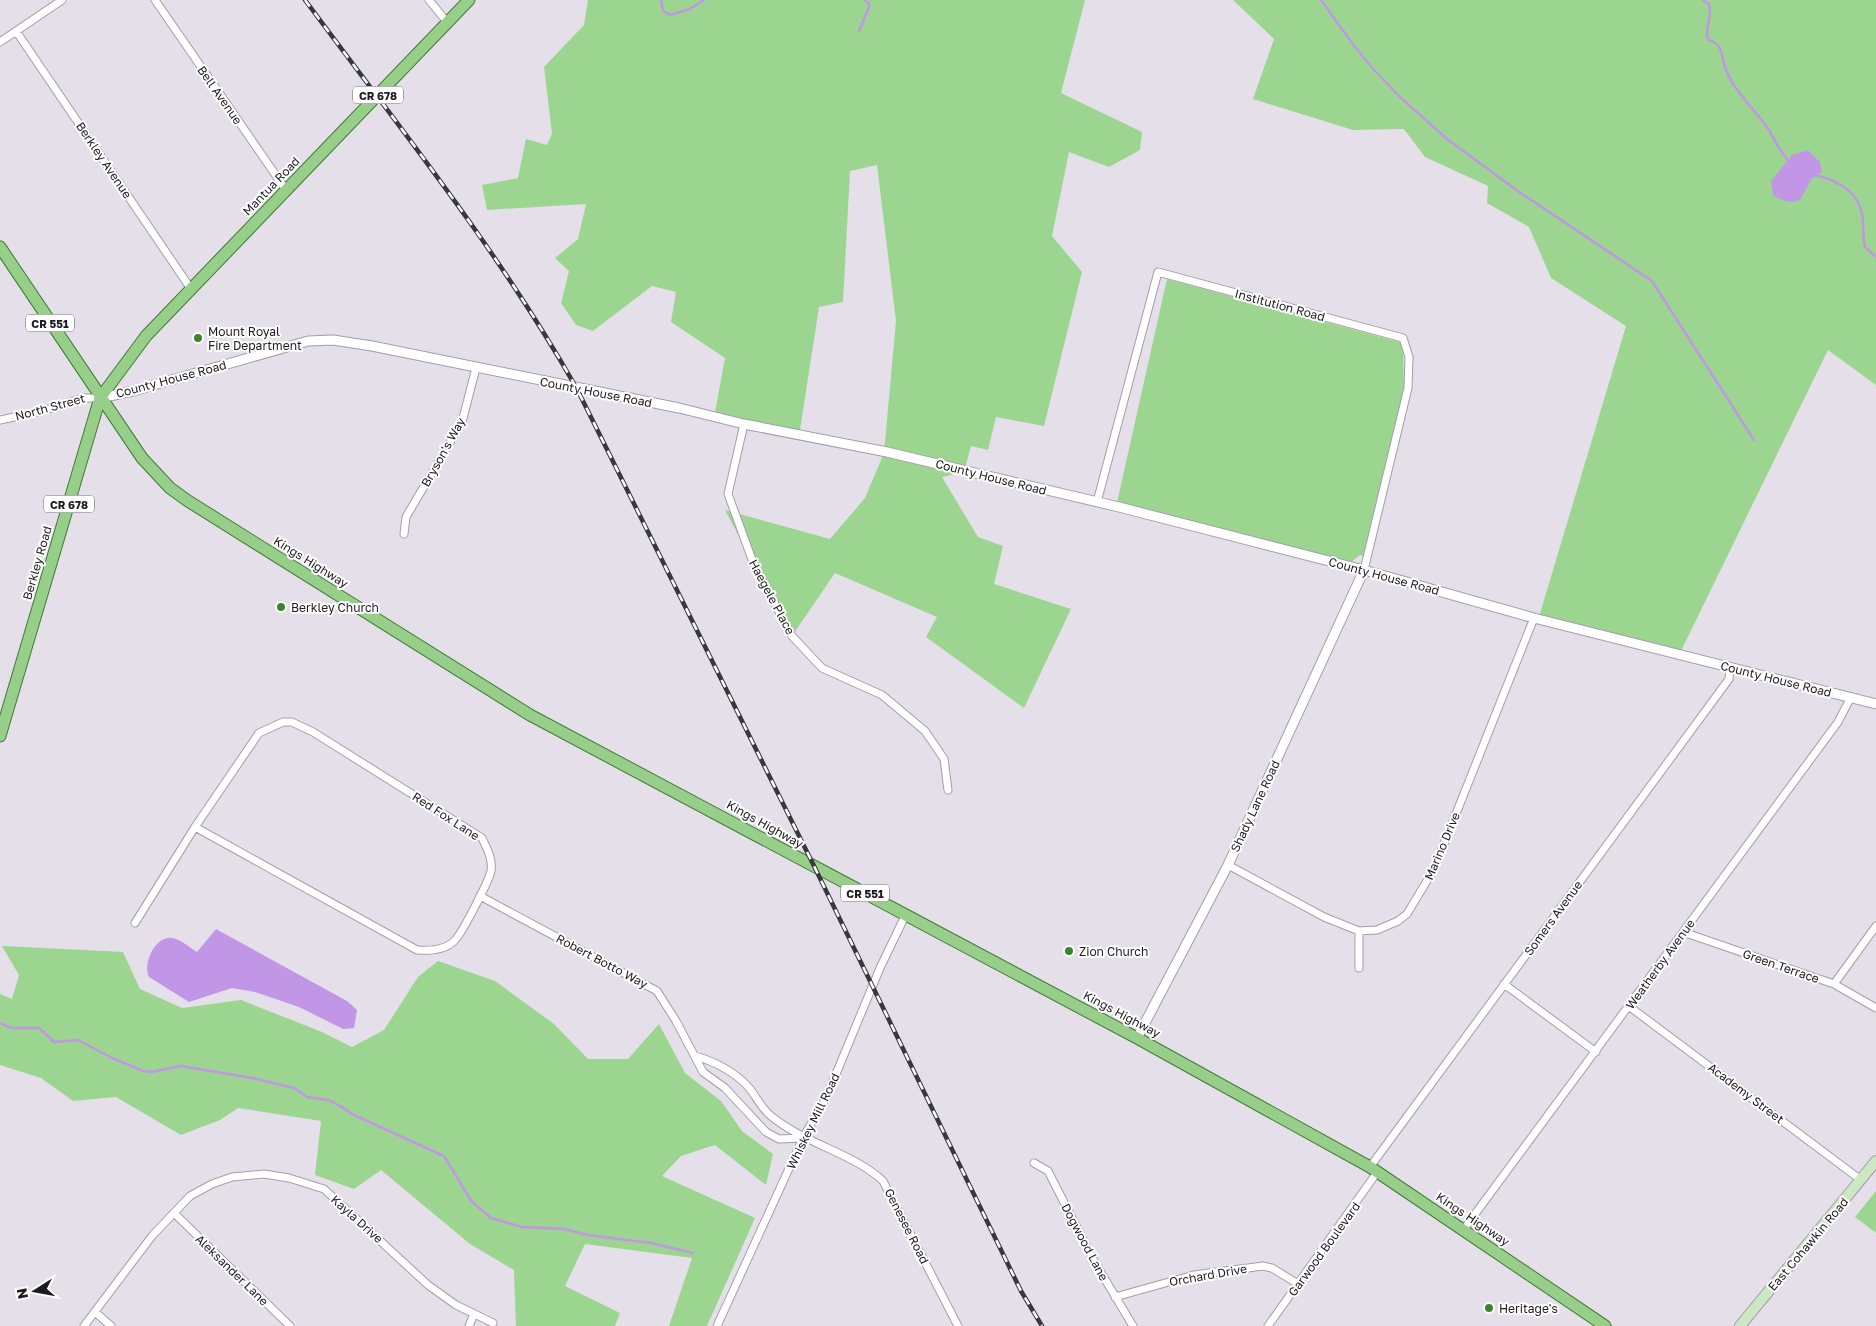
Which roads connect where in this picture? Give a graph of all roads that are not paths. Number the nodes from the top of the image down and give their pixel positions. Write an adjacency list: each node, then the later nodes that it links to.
1 (62, 0): 6 (street)
2 (155, 0): 8 (street, Bell Avenue)
3 (429, 0): 5 (street)
4 (469, 0): 5 (main road, Mantua Road / CR 678)
5 (447, 22): 8 (main road, Mantua Road / CR 678)
6 (16, 31): 7 (street); 10 (street, Berkley Avenue)
7 (0, 42)
8 (286, 190): 10 (main road, Mantua Road / CR 678)
9 (0, 246): 12 (main road, Kings Highway / CR 551)
10 (191, 289): 12 (main road, Mantua Road / CR 678)
11 (476, 368): 12 (street, County House Road); 14 (street, County House Road); 16 (street, Bryson's Way)
12 (100, 398): 13 (street, North Street); 22 (main road, Berkley Road / CR 678); 27 (main road, Kings Highway / CR 551)
13 (0, 420)
14 (744, 424): 15 (street, County House Road); 23 (street, Haegele Place)
15 (1097, 502): 17 (street, County House Road); 17 (street, Institution Road)
16 (404, 534)
17 (1364, 570): 18 (street, County House Road); 25 (street, Shady Lane Road)
18 (1534, 618): 19 (street, County House Road); 30 (street, Marino Drive)
19 (1730, 668): 20 (street, County House Road); 33 (street, Somers Avenue)
20 (1851, 697): 21 (street, County House Road); 31 (street, Weatherby Avenue)
21 (1876, 704)
22 (0, 736)
23 (948, 790)
24 (195, 827): 26 (street, Red Fox Lane); 26 (street, Red Fox Lane); 28 (street, Red Fox Lane)
25 (1228, 865): 30 (street); 37 (street, Shady Lane Road)
26 (480, 896): 39 (street, Robert Botto Way)
27 (906, 914): 37 (main road, Kings Highway / CR 551); 40 (street, Whiskey Mill Road)
28 (135, 923)
29 (1876, 926): 34 (street)
30 (1359, 931): 32 (street)
31 (1683, 932): 34 (street, Green Terrace); 35 (street, Weatherby Avenue)
32 (1359, 968)
33 (1504, 984): 38 (street); 43 (street, Somers Avenue)
34 (1834, 984): 36 (street, Green Terrace)
35 (1630, 1007): 38 (street, Weatherby Avenue); 44 (street, Academy Street)
36 (1876, 1008)
37 (1137, 1038): 43 (main road, Kings Highway / CR 551)
38 (1596, 1052): 46 (street, Weatherby Avenue)
39 (695, 1056): 40 (street); 40 (street, Robert Botto Way)
40 (803, 1138): 56 (street, Whiskey Mill Road); 57 (street, Genesee Road)
41 (1876, 1162): 44 (main road, East Cohawkin Road)
42 (1034, 1163): 48 (street, Dogwood Lane)
43 (1374, 1169): 46 (main road, Kings Highway / CR 551); 47 (street, Garwood Boulevard)
44 (1861, 1180): 61 (main road, East Cohawkin Road)
45 (174, 1213): 49 (street, Kayla Drive); 50 (street, Kayla Drive); 54 (street, Aleksander Lane)
46 (1464, 1229): 60 (main road, Kings Highway / CR 551)
47 (1298, 1284): 48 (street, Orchard Drive); 59 (street, Garwood Boulevard)
48 (1115, 1297): 58 (street, Dogwood Lane)
49 (95, 1312): 52 (street, Kayla Drive); 53 (street)
50 (474, 1314): 51 (street, Kayla Drive); 55 (street)
51 (493, 1323)
52 (84, 1326)
53 (111, 1326)
54 (290, 1326)
55 (469, 1326)
56 (717, 1326)
57 (958, 1326)
58 (1133, 1326)
59 (1268, 1326)
60 (1605, 1326)
61 (1740, 1326)

